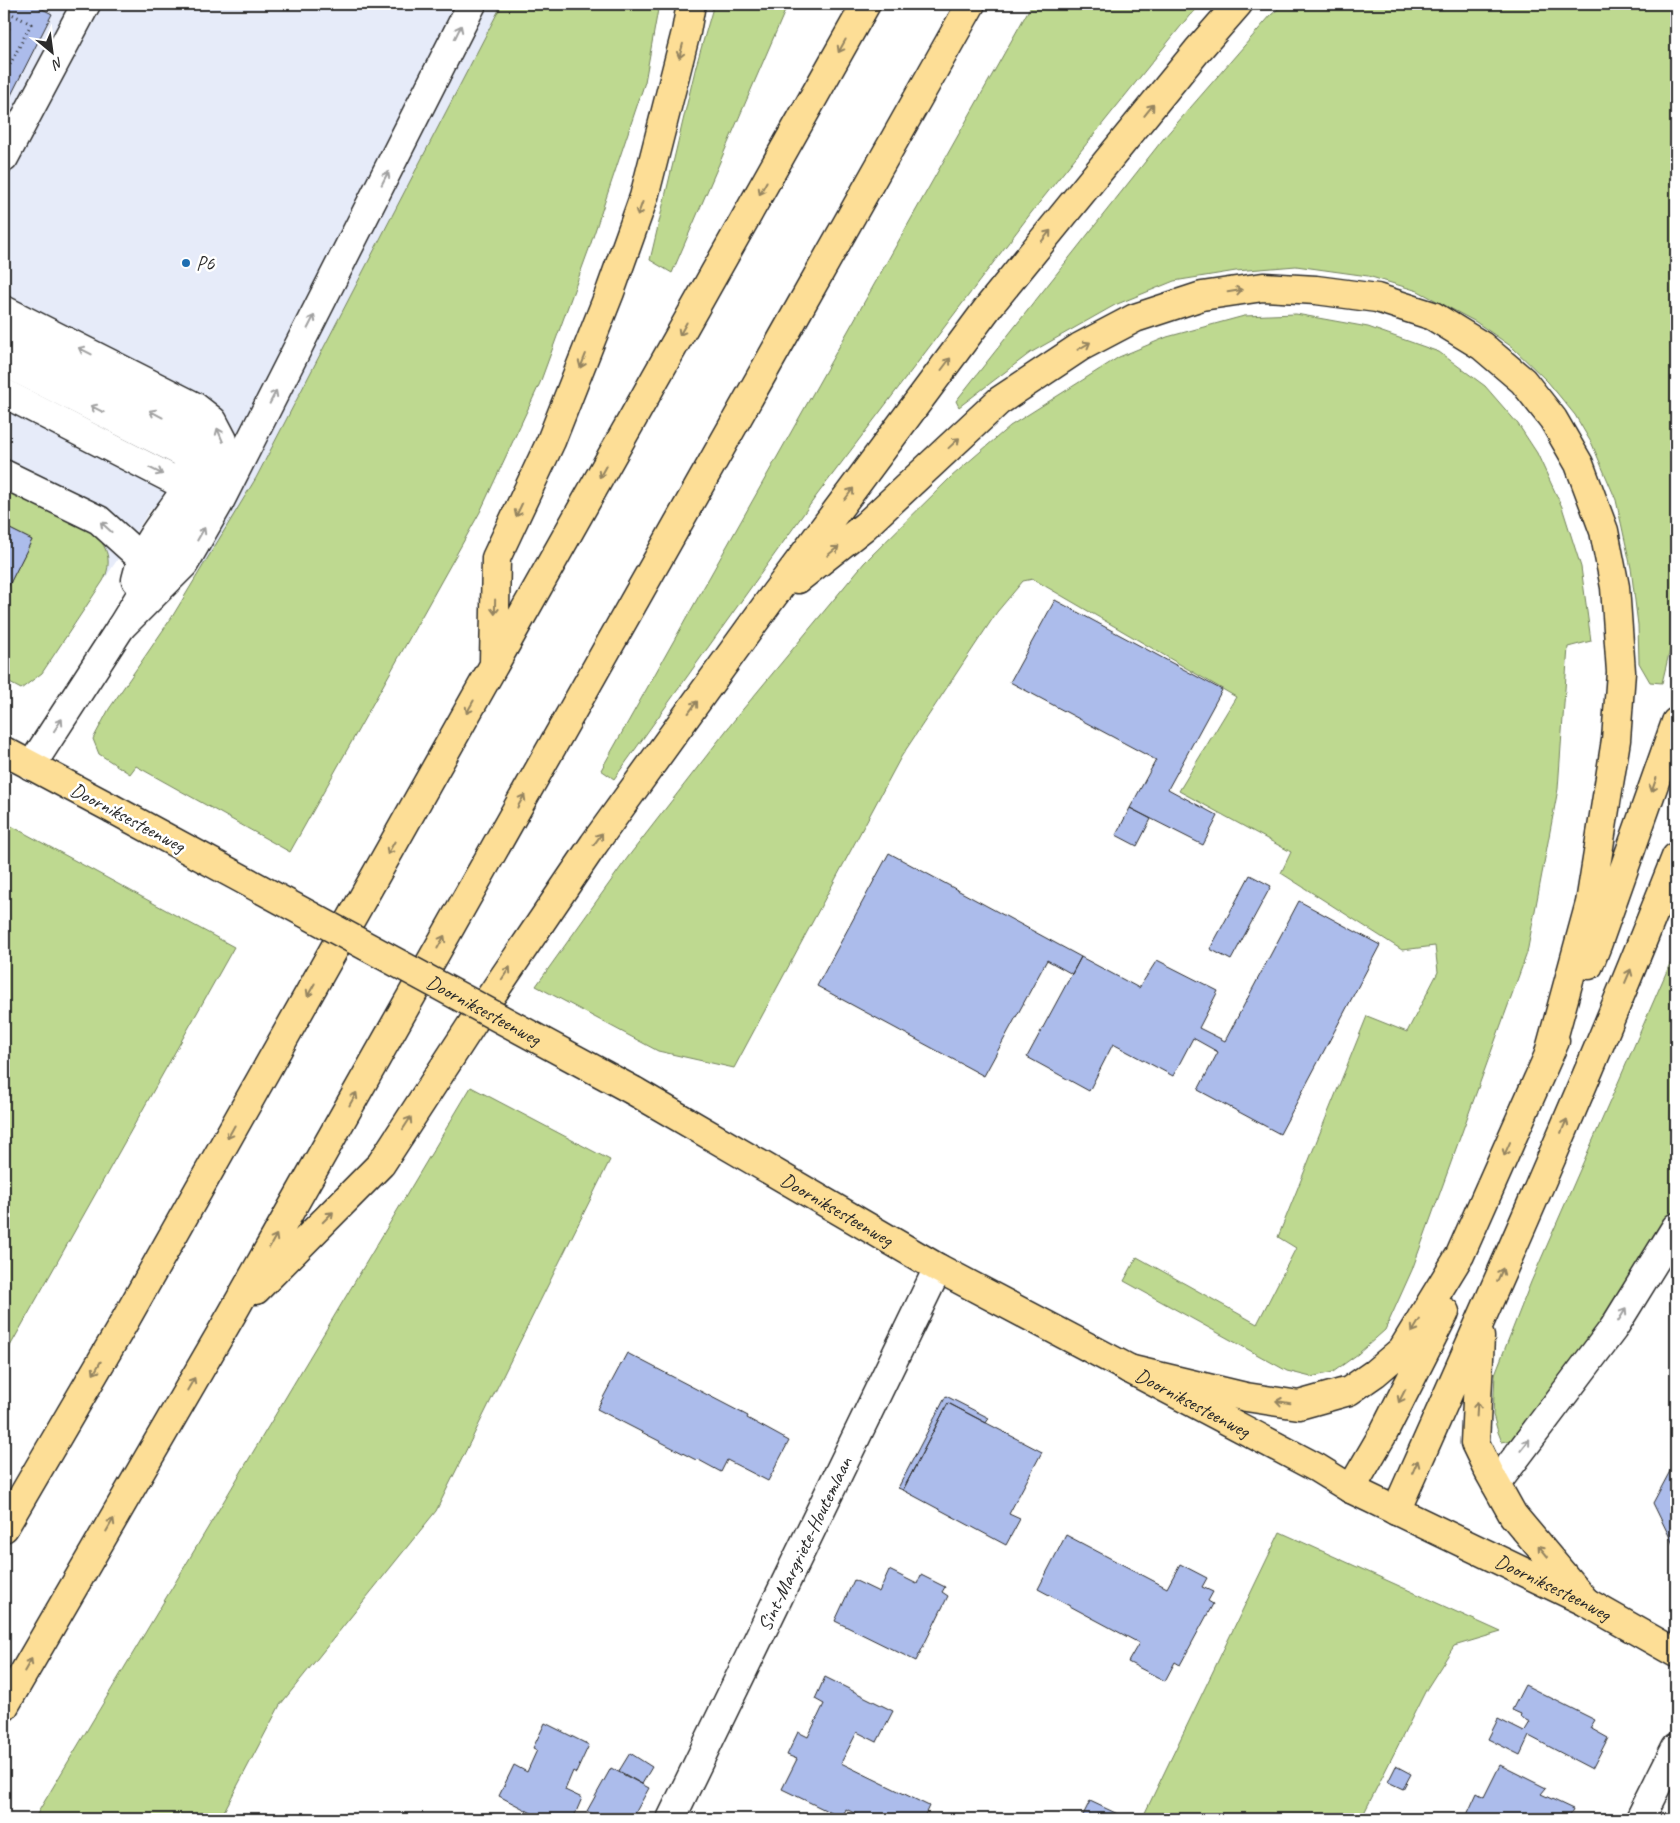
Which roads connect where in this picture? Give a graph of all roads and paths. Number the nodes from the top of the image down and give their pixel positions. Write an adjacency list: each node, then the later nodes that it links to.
1 (86, 4): 9 (street)
2 (472, 4): 15 (street, one-way to 2)
3 (691, 4): 19 (main road, one-way to 19)
4 (866, 4): 19 (main road, one-way to 19)
5 (971, 4): 30 (main road, one-way to 5)
6 (1238, 4): 17 (main road, one-way to 6)
7 (4, 10): 8 (path)
8 (4, 76)
9 (4, 158)
10 (4, 310): 15 (street, one-way to 10)
11 (4, 333): 15 (street, one-way to 11)
12 (4, 362): 15 (street, one-way to 12)
13 (4, 393): 15 (street, one-way to 15)
14 (4, 474): 16 (street, one-way to 14)
15 (201, 489): 16 (street); 18 (street, one-way to 15)
16 (142, 560): 18 (street)
17 (768, 604): 26 (main road, one-way to 26); 30 (main road, one-way to 17)
18 (121, 627): 22 (street, one-way to 18)
19 (494, 664): 36 (main road, one-way to 36)
20 (1676, 722): 26 (main road, one-way to 26)
21 (4, 751): 22 (main road, Doorniksesteenweg)
22 (32, 766): 29 (main road, Doorniksesteenweg, bridge)
23 (1676, 857): 25 (main road)
24 (1676, 897): 25 (main road)
25 (1647, 932): 31 (main road, one-way to 25)
26 (1548, 1057): 28 (main road, one-way to 28)
27 (1676, 1227): 33 (street, one-way to 27)
28 (1460, 1255): 32 (main road, one-way to 32); 34 (main road, one-way to 34)
29 (938, 1268): 32 (main road, Doorniksesteenweg); 41 (street, Sint-Margriete-Houtemlaan)
30 (232, 1314): 39 (main road, one-way to 30)
31 (1481, 1320): 33 (main road, one-way to 31); 35 (main road, one-way to 31)
32 (1129, 1369): 34 (main road, Doorniksesteenweg)
33 (1496, 1484): 37 (main road, one-way to 33)
34 (1351, 1489): 35 (main road, Doorniksesteenweg)
35 (1396, 1511): 37 (main road, Doorniksesteenweg)
36 (4, 1528)
37 (1586, 1602): 38 (main road, Doorniksesteenweg)
38 (1676, 1653)
39 (4, 1707)
40 (1676, 1748): 42 (street)
41 (671, 1819)
42 (1640, 1819)

